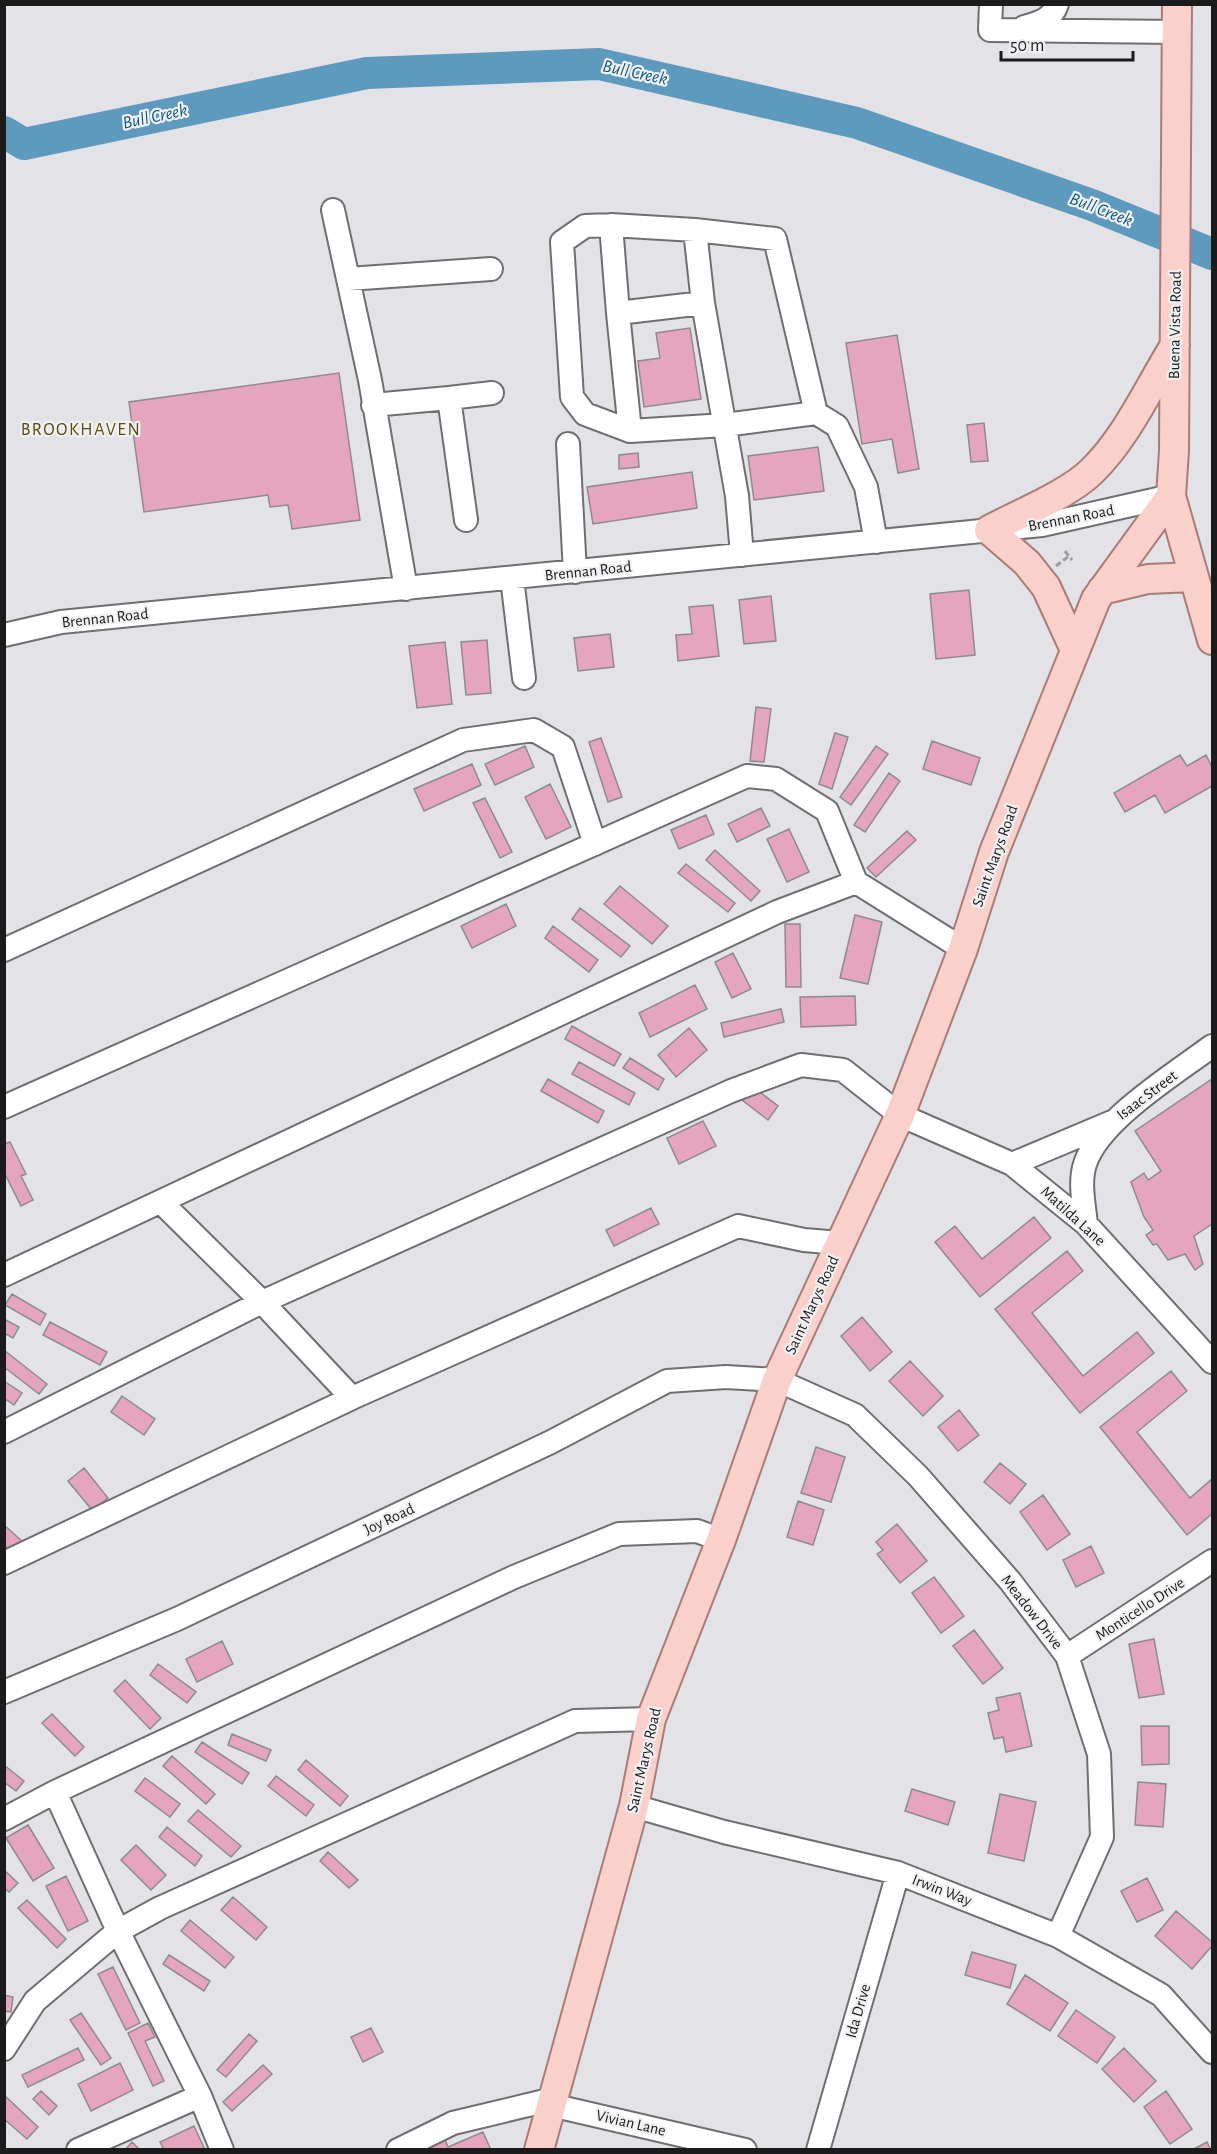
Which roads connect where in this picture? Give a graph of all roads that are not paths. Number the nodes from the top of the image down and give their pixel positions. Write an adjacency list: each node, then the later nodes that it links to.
1 (991, 4): 5 (street)
2 (1057, 4): 5 (street)
3 (1070, 4): 6 (street)
4 (1177, 4): 7 (main road, Buena Vista Road)
5 (1016, 29): 6 (street)
6 (1071, 32): 7 (street)
7 (1178, 32): 15 (main road, Buena Vista Road)
8 (333, 210): 12 (street)
9 (611, 225): 10 (street); 14 (street); 21 (street)
10 (695, 230): 13 (street); 19 (street)
11 (491, 269): 12 (street)
12 (348, 279): 18 (street)
13 (703, 303): 14 (street); 20 (street)
14 (618, 313): 21 (street)
15 (1175, 345): 23 (main road, Buena Vista Road); 25 (main road)
16 (492, 393): 17 (street)
17 (449, 398): 18 (street); 24 (street)
18 (373, 405): 31 (street)
19 (816, 412): 20 (street); 26 (street)
20 (725, 425): 21 (street); 27 (street)
21 (630, 431)
22 (567, 444): 28 (street)
23 (1171, 496): 25 (street, Brennan Road); 29 (main road, Buena Vista Road); 32 (main road, Saint Marys Road)
24 (466, 520)
25 (989, 530): 26 (street, Brennan Road); 35 (main road)
26 (876, 542): 27 (street, Brennan Road)
27 (742, 555): 28 (street, Brennan Road)
28 (574, 572): 30 (street, Brennan Road)
29 (1193, 577): 32 (main road); 34 (main road, Buena Vista Road)
30 (512, 578): 31 (street, Brennan Road); 36 (street)
31 (406, 589): 33 (street, Brennan Road)
32 (1102, 590): 35 (main road, Saint Marys Road)
33 (4, 635)
34 (1212, 640)
35 (1075, 650): 39 (main road, Saint Marys Road)
36 (524, 678)
37 (595, 844): 38 (street); 40 (street); 42 (street)
38 (856, 882): 39 (street); 46 (street)
39 (963, 949): 43 (main road, Saint Marys Road)
40 (4, 950)
41 (1212, 1046): 44 (street, Isaac Street)
42 (4, 1107)
43 (900, 1115): 45 (street, Matilda Lane); 48 (main road, Saint Marys Road); 50 (street, Matilda Lane)
44 (1112, 1122): 45 (street); 47 (street, Isaac Street)
45 (1012, 1164): 47 (street, Matilda Lane)
46 (161, 1202): 49 (street); 50 (street)
47 (1086, 1224): 51 (street, Matilda Lane)
48 (840, 1244): 52 (main road, Saint Marys Road); 53 (street)
49 (4, 1275)
50 (262, 1302): 53 (street); 54 (street, Matilda Lane)
51 (1212, 1362)
52 (777, 1380): 55 (main road, Saint Marys Road); 58 (street, Meadow Drive); 59 (street, Joy Road)
53 (352, 1398): 57 (street)
54 (4, 1432)
55 (721, 1540): 60 (main road, Saint Marys Road); 61 (street)
56 (1212, 1561): 58 (street, Monticello Drive)
57 (4, 1563)
58 (1066, 1656): 66 (street, Meadow Drive)
59 (4, 1692)
60 (651, 1719): 62 (main road, Saint Marys Road); 65 (street)
61 (55, 1792): 63 (street); 65 (street)
62 (634, 1806): 64 (street, Irwin Way); 70 (main road, Saint Marys Road)
63 (4, 1819)
64 (898, 1872): 66 (street, Irwin Way); 76 (street, Ida Drive)
65 (118, 1930): 67 (street); 69 (street)
66 (1058, 1936): 68 (street, Irwin Way)
67 (4, 2049)
68 (1212, 2052)
69 (200, 2096): 71 (street); 72 (street)
70 (552, 2102): 73 (street); 74 (main road, Saint Marys Road); 75 (street, Vivian Lane)
71 (78, 2150)
72 (222, 2150)
73 (398, 2150)
74 (539, 2150)
75 (745, 2150)
76 (818, 2150)

